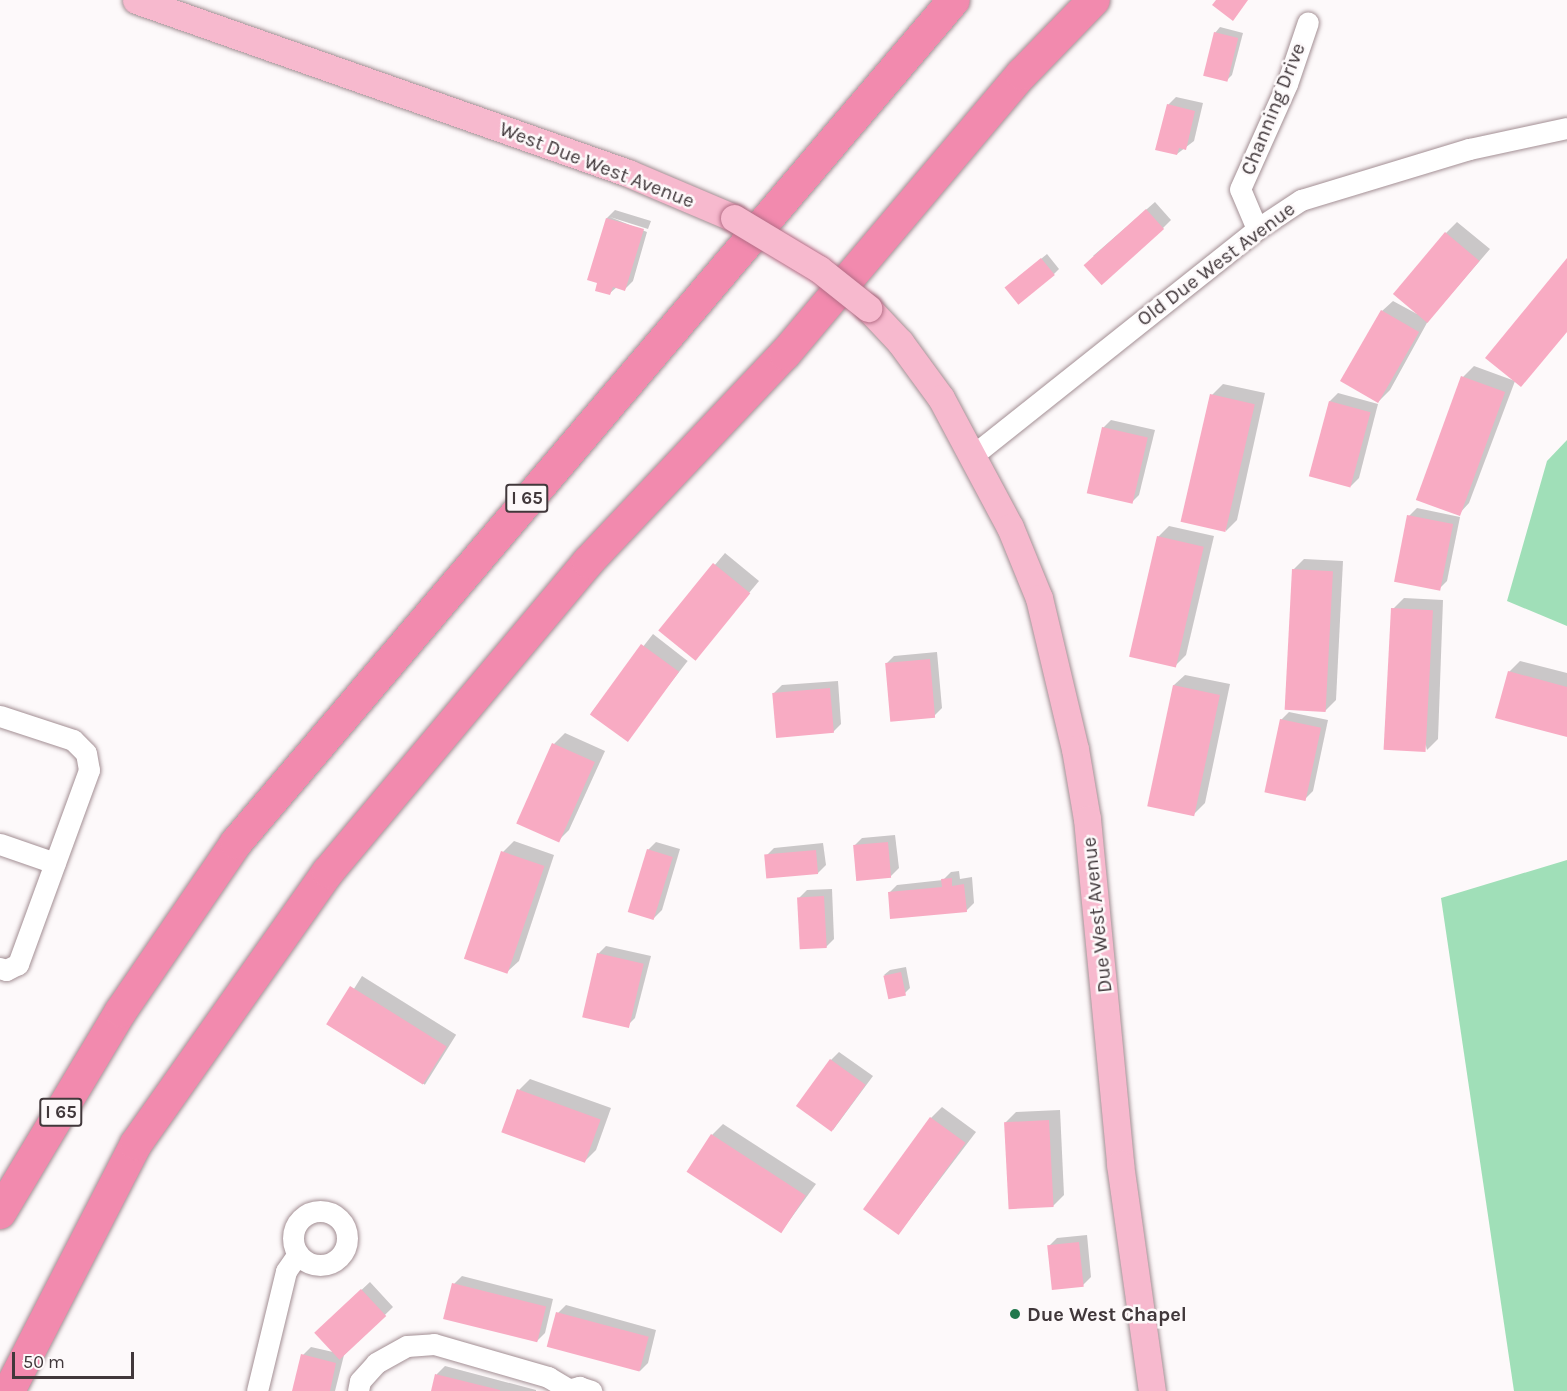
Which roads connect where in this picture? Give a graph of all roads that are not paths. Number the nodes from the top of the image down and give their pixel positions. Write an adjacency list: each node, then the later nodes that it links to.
1 (136, 0): 7 (main road, West Due West Avenue, bridge)
2 (954, 0): 12 (highway, I 65)
3 (1094, 0): 15 (highway)
4 (1308, 22): 6 (street, Channing Drive)
5 (1567, 128): 6 (street, Old Due West Avenue)
6 (1257, 229): 7 (street, Old Due West Avenue)
7 (972, 456): 19 (main road, Due West Avenue)
8 (0, 716): 10 (street)
9 (0, 844): 10 (street)
10 (55, 863): 11 (street)
11 (0, 968)
12 (0, 1213)
13 (297, 1254): 16 (street)
14 (566, 1390): 17 (street); 18 (street)
15 (9, 1391)
16 (257, 1391)
17 (358, 1391)
18 (591, 1391)
19 (1152, 1391)

